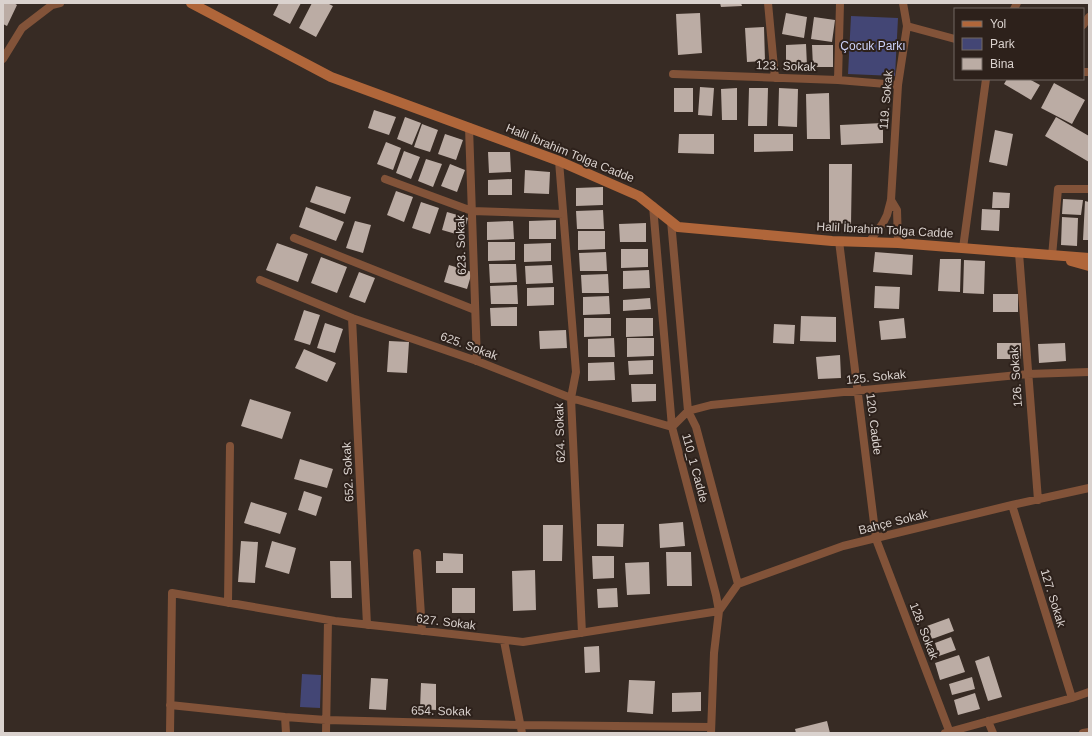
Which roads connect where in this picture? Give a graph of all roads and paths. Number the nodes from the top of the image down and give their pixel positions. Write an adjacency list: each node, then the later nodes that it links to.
1 (60, 3): 8 (street)
2 (191, 3): 14 (street, Halil İbrahim Tolga Cadde)
3 (768, 3): 10 (street)
4 (840, 3): 11 (street)
5 (902, 3): 6 (street, 119. Sokak)
6 (907, 26): 7 (street); 13 (street, 119. Sokak)
7 (954, 39)
8 (3, 58)
9 (673, 74): 10 (street, 123. Sokak)
10 (775, 78): 11 (street, 123. Sokak)
11 (838, 80): 13 (street, 123. Sokak)
12 (986, 80): 27 (street)
13 (898, 85): 18 (street, 119. Sokak)
14 (469, 127): 15 (street, Halil İbrahim Tolga Cadde); 20 (street, 623. Sokak)
15 (559, 161): 19 (street, Halil İbrahim Tolga Cadde); 21 (street, 624. Sokak)
16 (385, 179): 20 (street)
17 (1089, 189): 30 (street)
18 (891, 200): 25 (street); 26 (street)
19 (653, 206): 22 (street, Halil İbrahim Tolga Cadde); 42 (street, 110_1 Cadde)
20 (472, 211): 21 (street); 34 (street, 623. Sokak)
21 (563, 214): 40 (street, 624. Sokak)
22 (671, 221): 24 (street, Halil İbrahim Tolga Cadde); 41 (street, 110_1 Cadde)
23 (294, 238): 34 (street)
24 (839, 242): 25 (street, Halil İbrahim Tolga Cadde); 39 (street, 120. Cadde)
25 (869, 242): 26 (street, Halil İbrahim Tolga Cadde)
26 (898, 243): 27 (street, Halil İbrahim Tolga Cadde)
27 (963, 248): 28 (street, Halil İbrahim Tolga Cadde)
28 (1019, 253): 30 (street, Halil İbrahim Tolga Cadde); 38 (street, 126. Sokak)
29 (1089, 254): 30 (street)
30 (1052, 256): 31 (street); 32 (street)
31 (1089, 258)
32 (1089, 266)
33 (260, 280): 35 (street, 625. Sokak)
34 (475, 310): 36 (street, 623. Sokak)
35 (352, 318): 36 (street, 625. Sokak); 53 (street, 652. Sokak)
36 (477, 361): 40 (street, 625. Sokak)
37 (1089, 372): 38 (street, 125. Sokak)
38 (1028, 374): 39 (street, 125. Sokak); 45 (street, 126. Sokak)
39 (858, 391): 41 (street, 125. Sokak); 47 (street, 120. Cadde)
40 (571, 398): 42 (street, 625. Sokak); 55 (street, 624. Sokak)
41 (688, 411): 42 (street); 49 (street, 110_1 Cadde)
42 (672, 427): 51 (street, 110_1 Cadde)
43 (230, 446): 50 (street)
44 (1089, 488): 45 (street, Bahçe Sokak)
45 (1038, 500): 46 (street, Bahçe Sokak)
46 (1012, 505): 47 (street, Bahçe Sokak); 58 (street, 127. Sokak)
47 (876, 539): 49 (street, Bahçe Sokak); 69 (street, 128. Sokak)
48 (417, 553): 54 (street)
49 (738, 584): 51 (street)
50 (228, 603): 52 (street, 627. Sokak); 59 (street, 627. Sokak)
51 (719, 612): 55 (street, 627. Sokak); 64 (street, 110_1 Cadde)
52 (328, 620): 53 (street, 627. Sokak); 61 (street)
53 (367, 625): 54 (street, 627. Sokak)
54 (422, 631): 56 (street, 627. Sokak)
55 (582, 633): 56 (street, 627. Sokak)
56 (504, 641): 63 (street)
57 (1089, 692): 58 (street)
58 (1072, 698): 62 (street)
59 (170, 705): 60 (street, 654. Sokak); 66 (street)
60 (285, 717): 61 (street, 654. Sokak); 67 (street)
61 (326, 720): 63 (street, 654. Sokak); 68 (street)
62 (988, 721): 69 (street); 70 (street)
63 (521, 729): 64 (street, 654. Sokak)
64 (711, 730)
65 (1089, 732): 71 (street)
66 (170, 733)
67 (286, 733)
68 (326, 733)
69 (948, 733)
70 (993, 733)
71 (1083, 733)

